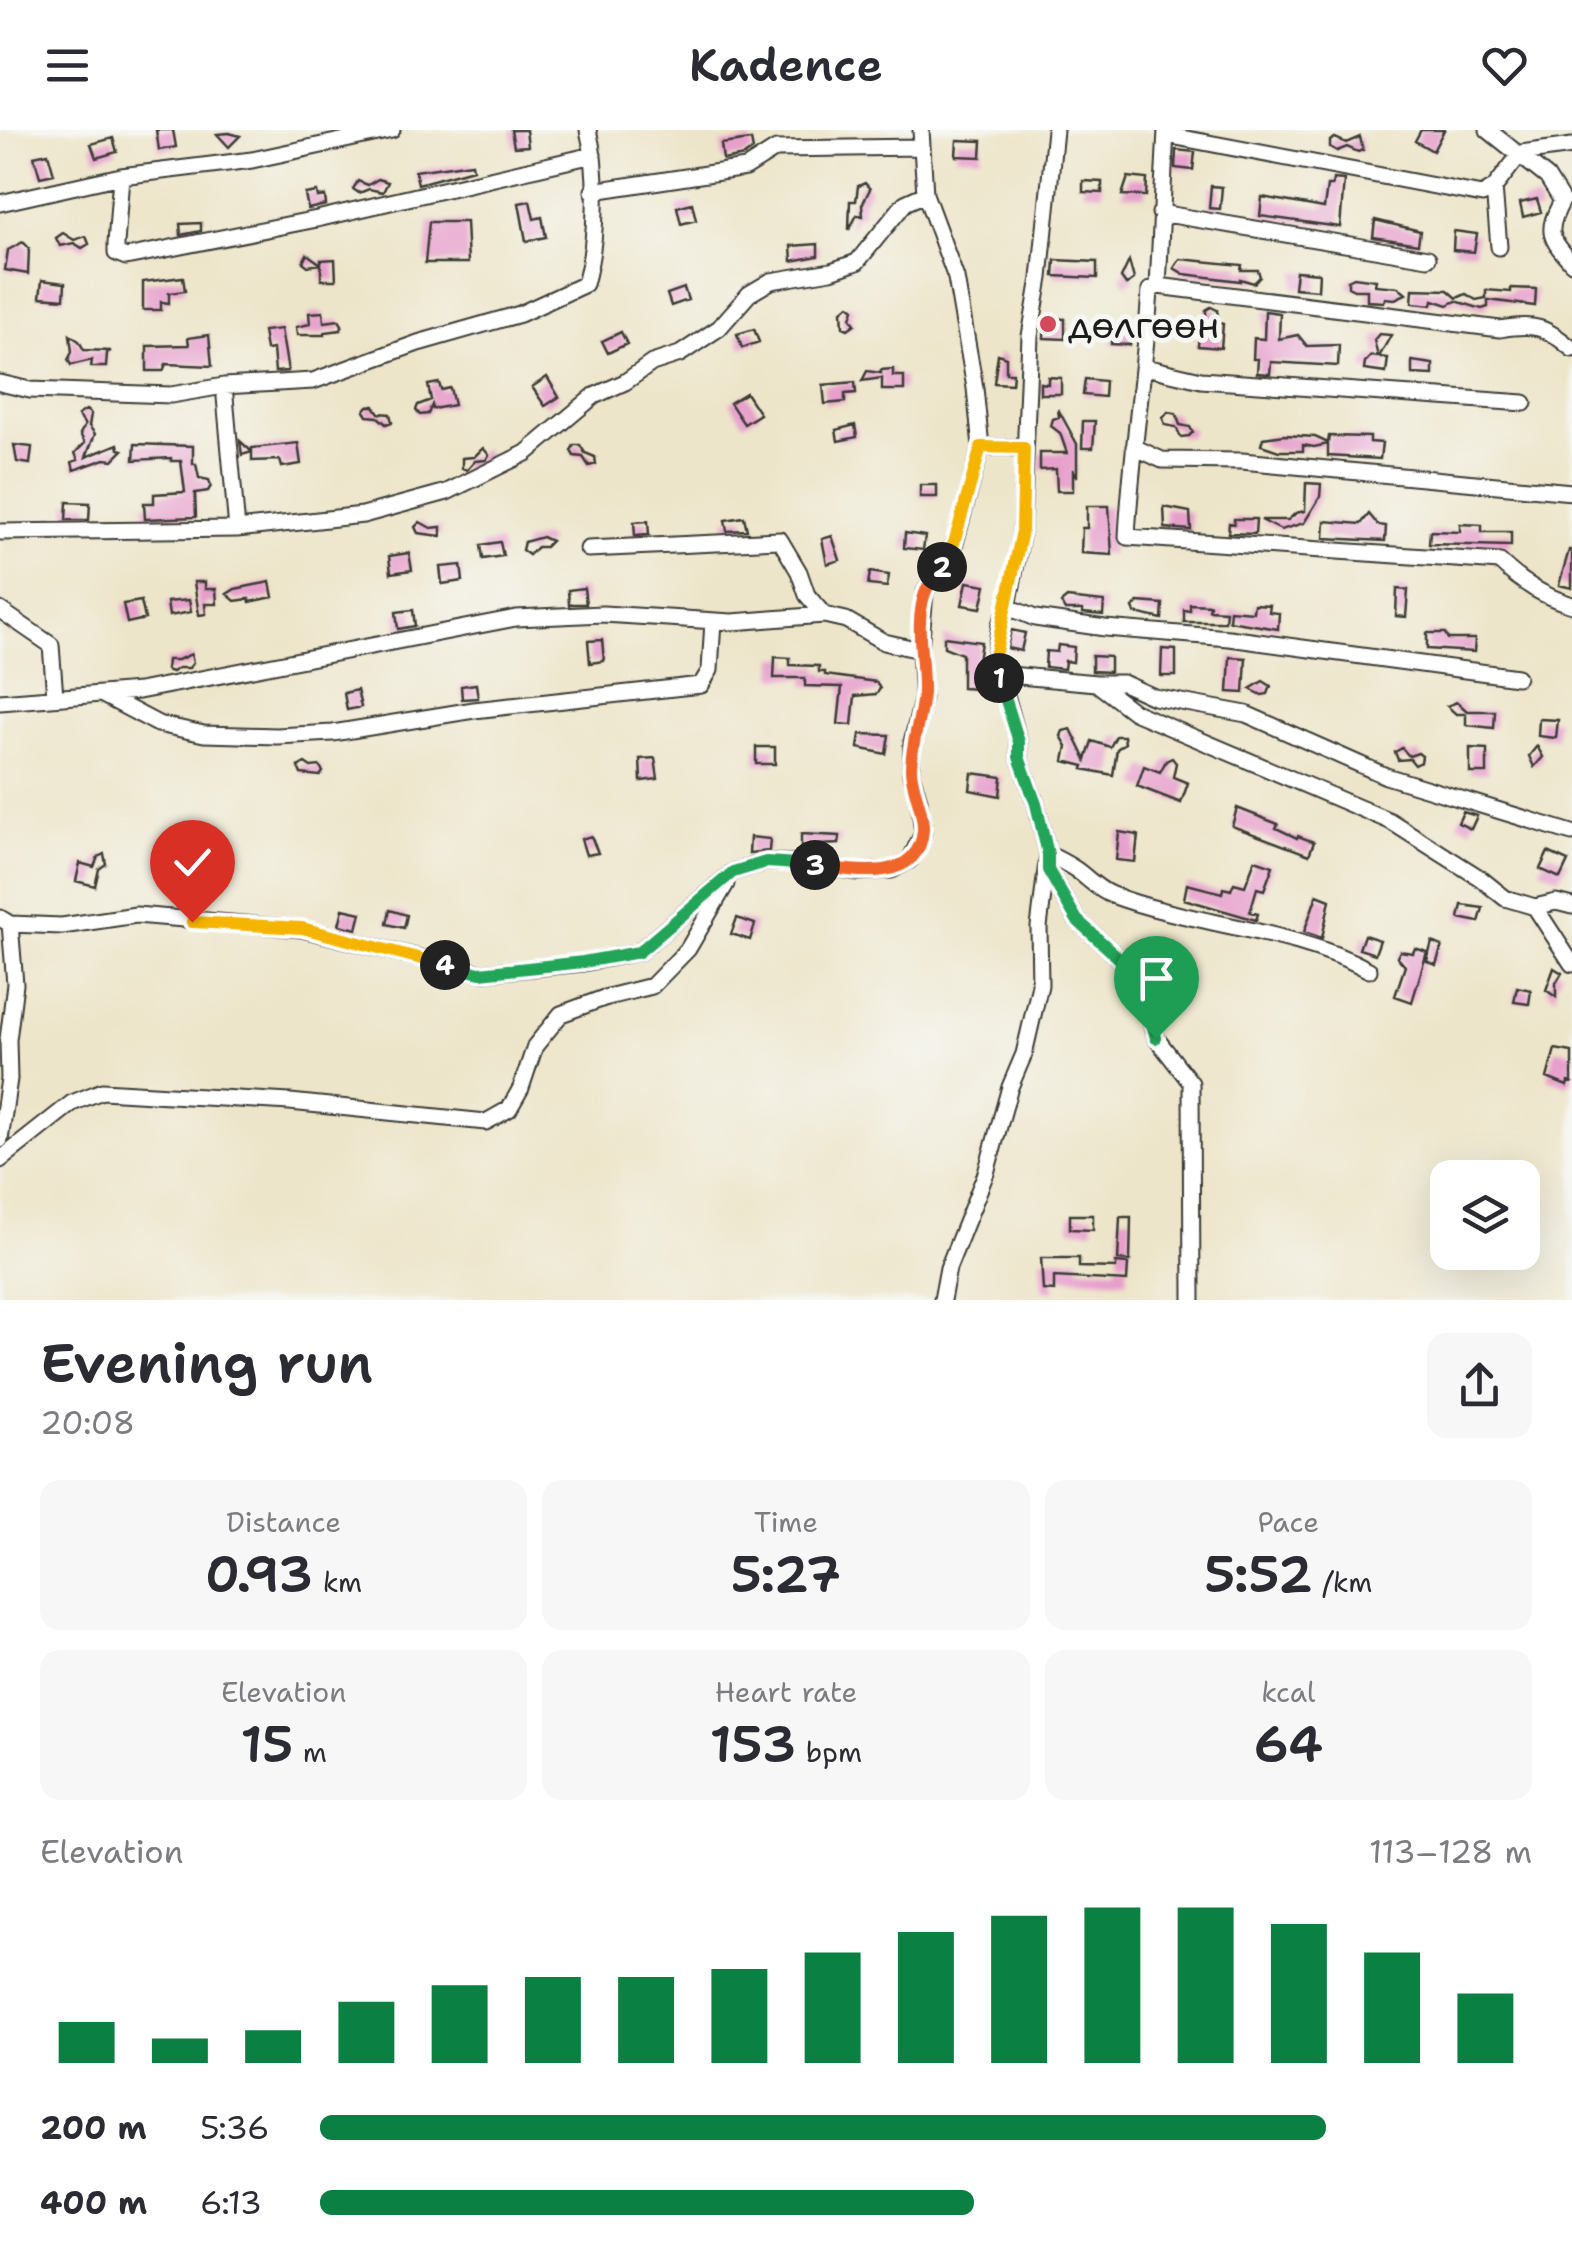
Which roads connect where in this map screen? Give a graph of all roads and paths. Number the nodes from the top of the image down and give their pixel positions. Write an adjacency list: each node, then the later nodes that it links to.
1 (392, 130): 11 (street)
2 (588, 130): 10 (street)
3 (921, 130): 8 (street)
4 (1055, 130): 28 (street)
5 (1488, 130): 9 (street)
6 (1166, 133): 12 (street); 16 (street)
7 (1572, 146): 9 (street)
8 (921, 147): 13 (street); 14 (street)
9 (1521, 154): 12 (street); 19 (street)
10 (593, 155): 11 (street); 13 (street)
11 (121, 176): 15 (street)
12 (1494, 188): 17 (street)
13 (593, 190): 24 (street)
14 (925, 194): 26 (street); 30 (street)
15 (0, 204)
16 (1160, 213): 18 (street); 20 (street)
17 (1500, 247)
18 (1428, 258)
19 (1572, 263)
20 (1158, 286): 21 (street); 22 (street)
21 (1572, 349)
22 (1146, 367): 25 (street); 27 (street)
23 (0, 383): 24 (street)
24 (224, 386): 30 (street)
25 (1524, 404)
26 (981, 447): 28 (street); 38 (street)
27 (1134, 447): 29 (street); 33 (street)
28 (1024, 448): 34 (street)
29 (1572, 492)
30 (237, 529): 31 (street)
31 (0, 532)
32 (588, 549): 36 (street)
33 (1572, 605)
34 (1008, 607): 39 (street); 40 (street)
35 (0, 610): 43 (street)
36 (824, 615): 37 (street); 38 (street)
37 (713, 622): 42 (street); 42 (street)
38 (920, 650): 47 (street)
39 (998, 674): 41 (street); 46 (street)
40 (1516, 677)
41 (1096, 684): 45 (street); 49 (street)
42 (96, 692): 43 (street)
43 (55, 697): 44 (street)
44 (0, 702)
45 (1572, 833)
46 (1048, 862): 52 (street); 55 (street); 56 (street)
47 (733, 872): 50 (street); 54 (street)
48 (1572, 906): 49 (street)
49 (1535, 907): 51 (street)
50 (5, 921): 53 (street)
51 (1572, 964)
52 (1369, 970)
53 (0, 1140)
54 (0, 1160)
55 (942, 1300)
56 (1192, 1300)

